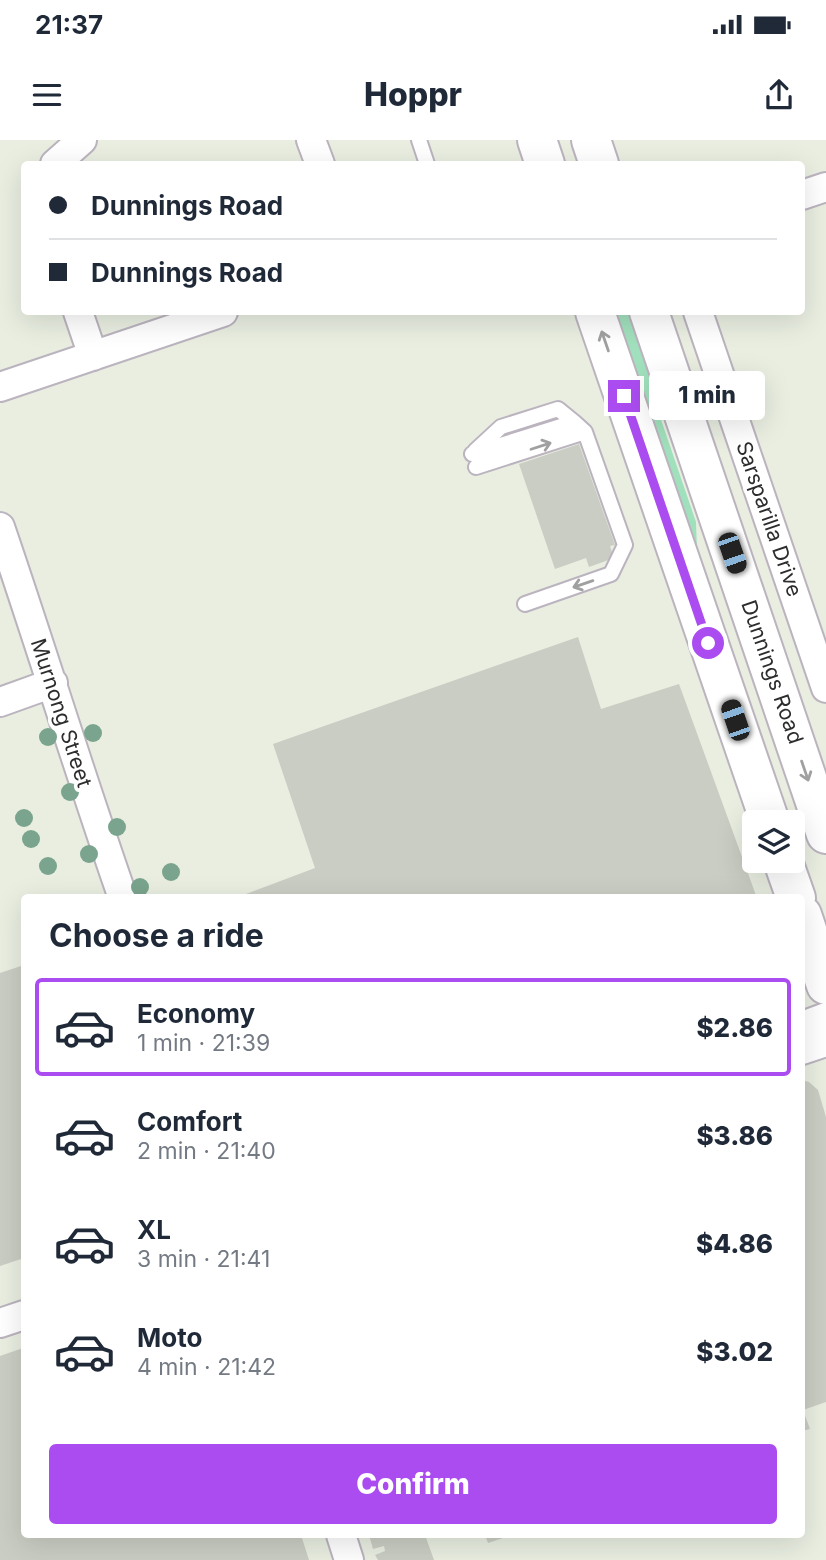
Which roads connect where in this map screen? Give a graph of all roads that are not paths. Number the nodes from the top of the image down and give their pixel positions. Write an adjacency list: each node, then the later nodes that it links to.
1 (82, 140): 6 (street)
2 (311, 140): 7 (street)
3 (419, 140): 8 (lane)
4 (537, 140): 9 (main road)
5 (591, 140): 10 (main road)
6 (58, 161)
7 (319, 161)
8 (427, 161)
9 (544, 161)
10 (598, 161)
11 (826, 187): 12 (street)
12 (805, 194)
13 (79, 315): 18 (street)
14 (214, 315): 18 (street)
15 (596, 315): 23 (main road, one-way to 15)
16 (650, 315): 21 (main road, Dunnings Road)
17 (699, 315): 26 (street, Sarsparilla Drive)
18 (93, 356): 19 (street)
19 (0, 387)
20 (580, 427): 20 (lane, one-way to 20); 24 (lane, one-way to 24)
21 (706, 477): 23 (main road); 29 (main road, Dunnings Road, one-way to 29)
22 (0, 527): 25 (street, Murnong Street)
23 (691, 591): 28 (main road)
24 (525, 604)
25 (53, 682): 27 (street); 31 (street, Murnong Street)
26 (826, 688)
27 (0, 702)
28 (766, 810)
29 (826, 834)
30 (787, 873): 32 (main road)
31 (122, 894)
32 (795, 894)
33 (805, 924): 34 (main road)
34 (826, 985)
35 (826, 1017): 36 (street)
36 (805, 1025)
37 (826, 1042): 38 (street)
38 (805, 1049)
39 (21, 1296): 40 (street)
40 (0, 1303)
41 (21, 1316): 42 (street)
42 (0, 1323)
43 (342, 1538): 44 (street)
44 (349, 1560)

